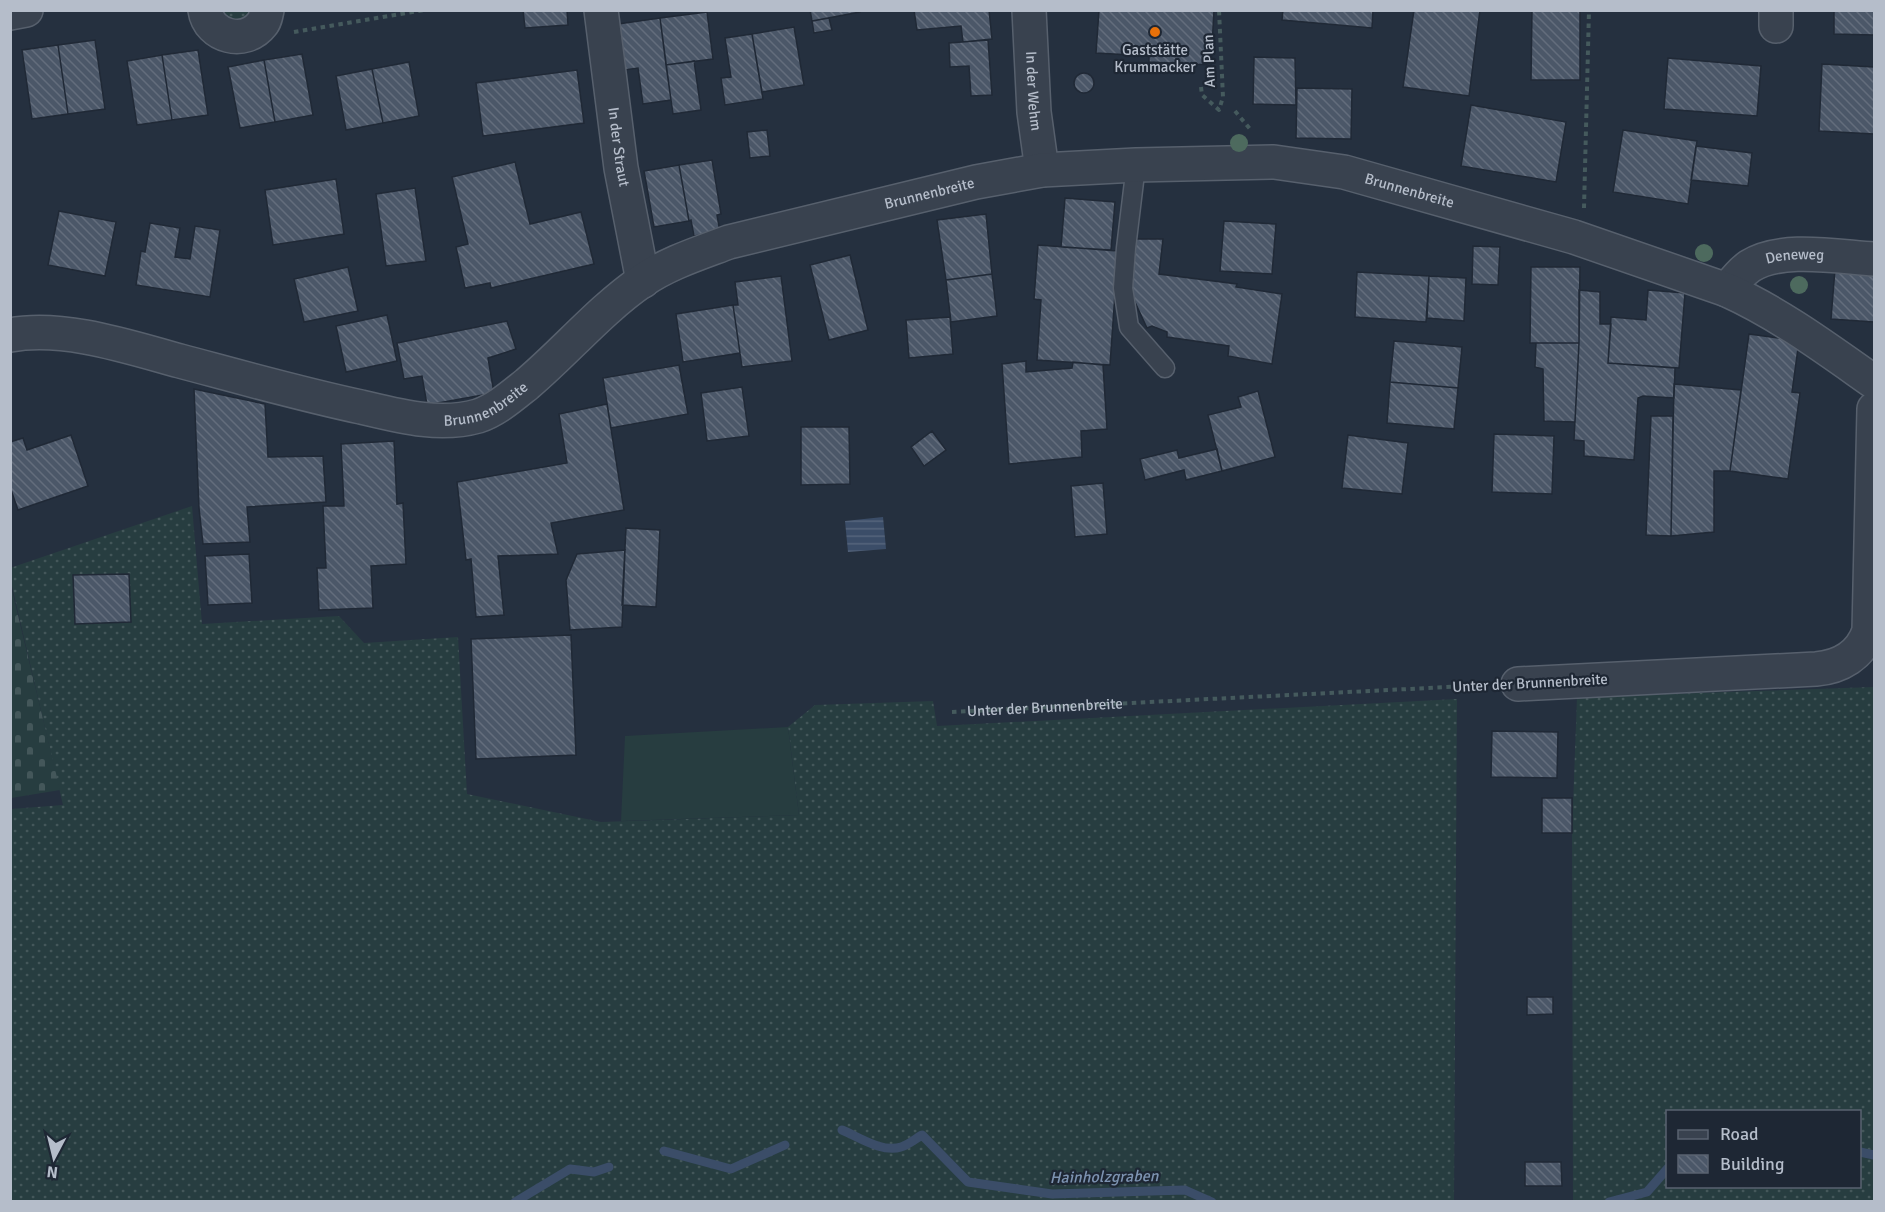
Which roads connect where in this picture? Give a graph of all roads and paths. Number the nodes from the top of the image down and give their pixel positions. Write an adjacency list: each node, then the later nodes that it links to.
1 (26, 10): 8 (street)
2 (205, 10): 9 (street)
3 (424, 10): 9 (path)
4 (601, 10): 15 (street, In der Straut)
5 (1029, 10): 12 (street, In der Wehm)
6 (1219, 10): 10 (path, Am Plan)
7 (1589, 10): 13 (path)
8 (10, 13)
9 (265, 17)
10 (1201, 87)
11 (1136, 165): 12 (street, Brunnenbreite); 16 (street, Brunnenbreite); 18 (lane)
12 (1042, 170): 15 (street, Brunnenbreite)
13 (1584, 209)
14 (1875, 259): 16 (street, Deneweg)
15 (643, 281): 17 (street, Brunnenbreite)
16 (1727, 290): 19 (street, Brunnenbreite)
17 (10, 335)
18 (1165, 368)
19 (1875, 382)
20 (1875, 409): 21 (street, Unter der Brunnenbreite)
21 (1518, 684): 22 (path, Unter der Brunnenbreite)
22 (952, 712)

